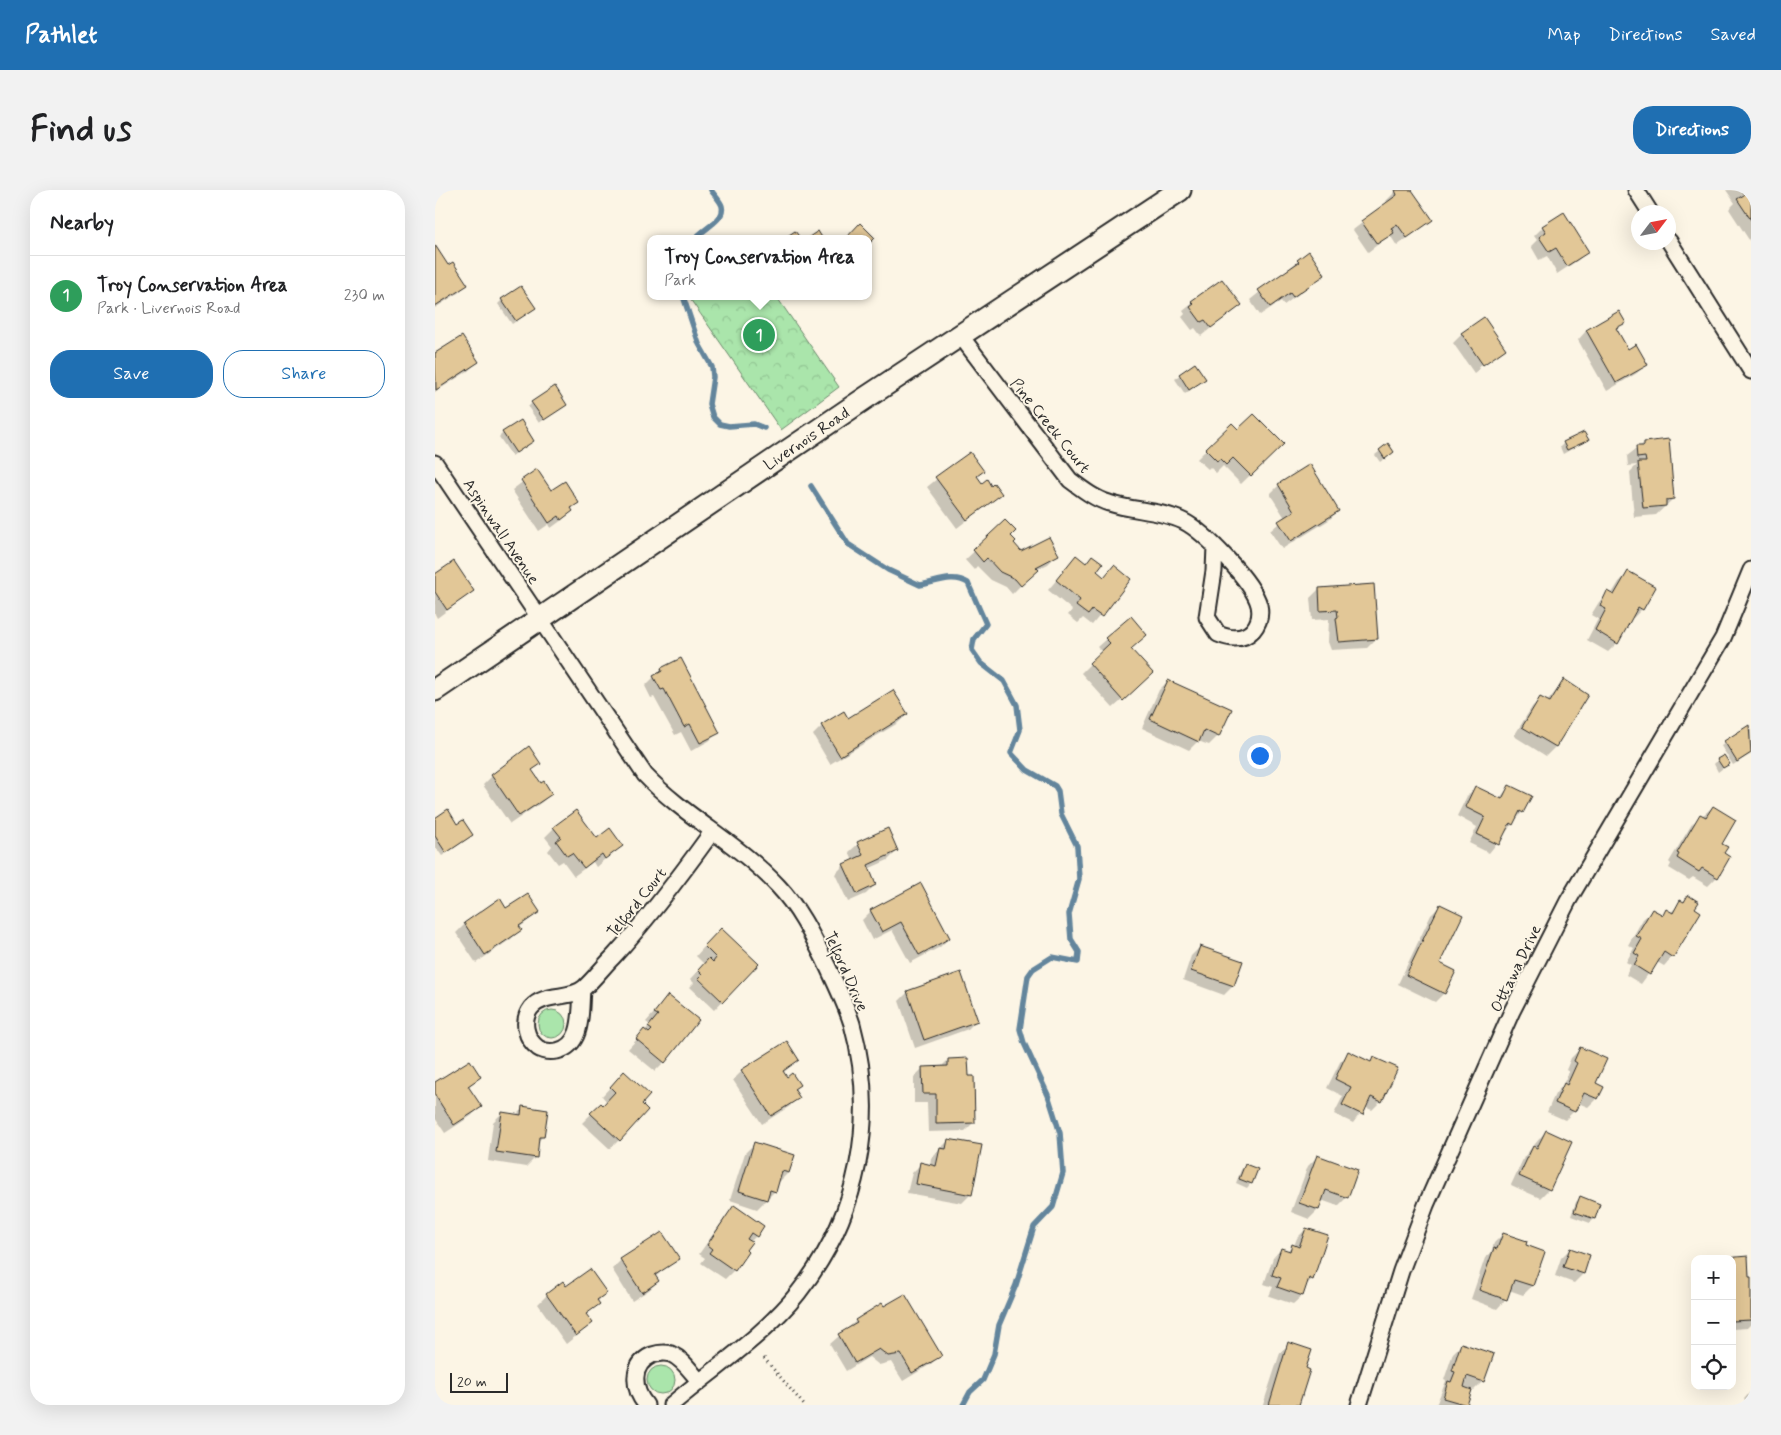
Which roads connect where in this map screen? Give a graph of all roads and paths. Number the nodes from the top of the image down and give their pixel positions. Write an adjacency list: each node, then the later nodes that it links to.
1 (1180, 190): 5 (street, Livernois Road)
2 (1636, 190): 3 (street)
3 (1646, 205)
4 (1675, 250): 6 (street)
5 (960, 335): 8 (street, Pine Creek Court); 10 (street, Livernois Road)
6 (1751, 371)
7 (435, 463): 10 (street, Aspinwall Avenue)
8 (1215, 546): 8 (street, Pine Creek Court)
9 (1751, 570): 19 (street, Ottawa Drive)
10 (540, 619): 11 (street, Livernois Road); 12 (street, Telford Drive)
11 (435, 690)
12 (712, 832): 13 (street, Telford Court); 15 (street, Telford Drive)
13 (582, 990): 13 (street)
14 (763, 1358): 18 (path)
15 (699, 1381): 16 (street); 17 (street, Telford Drive)
16 (647, 1405)
17 (671, 1405)
18 (805, 1405)
19 (1359, 1405)

